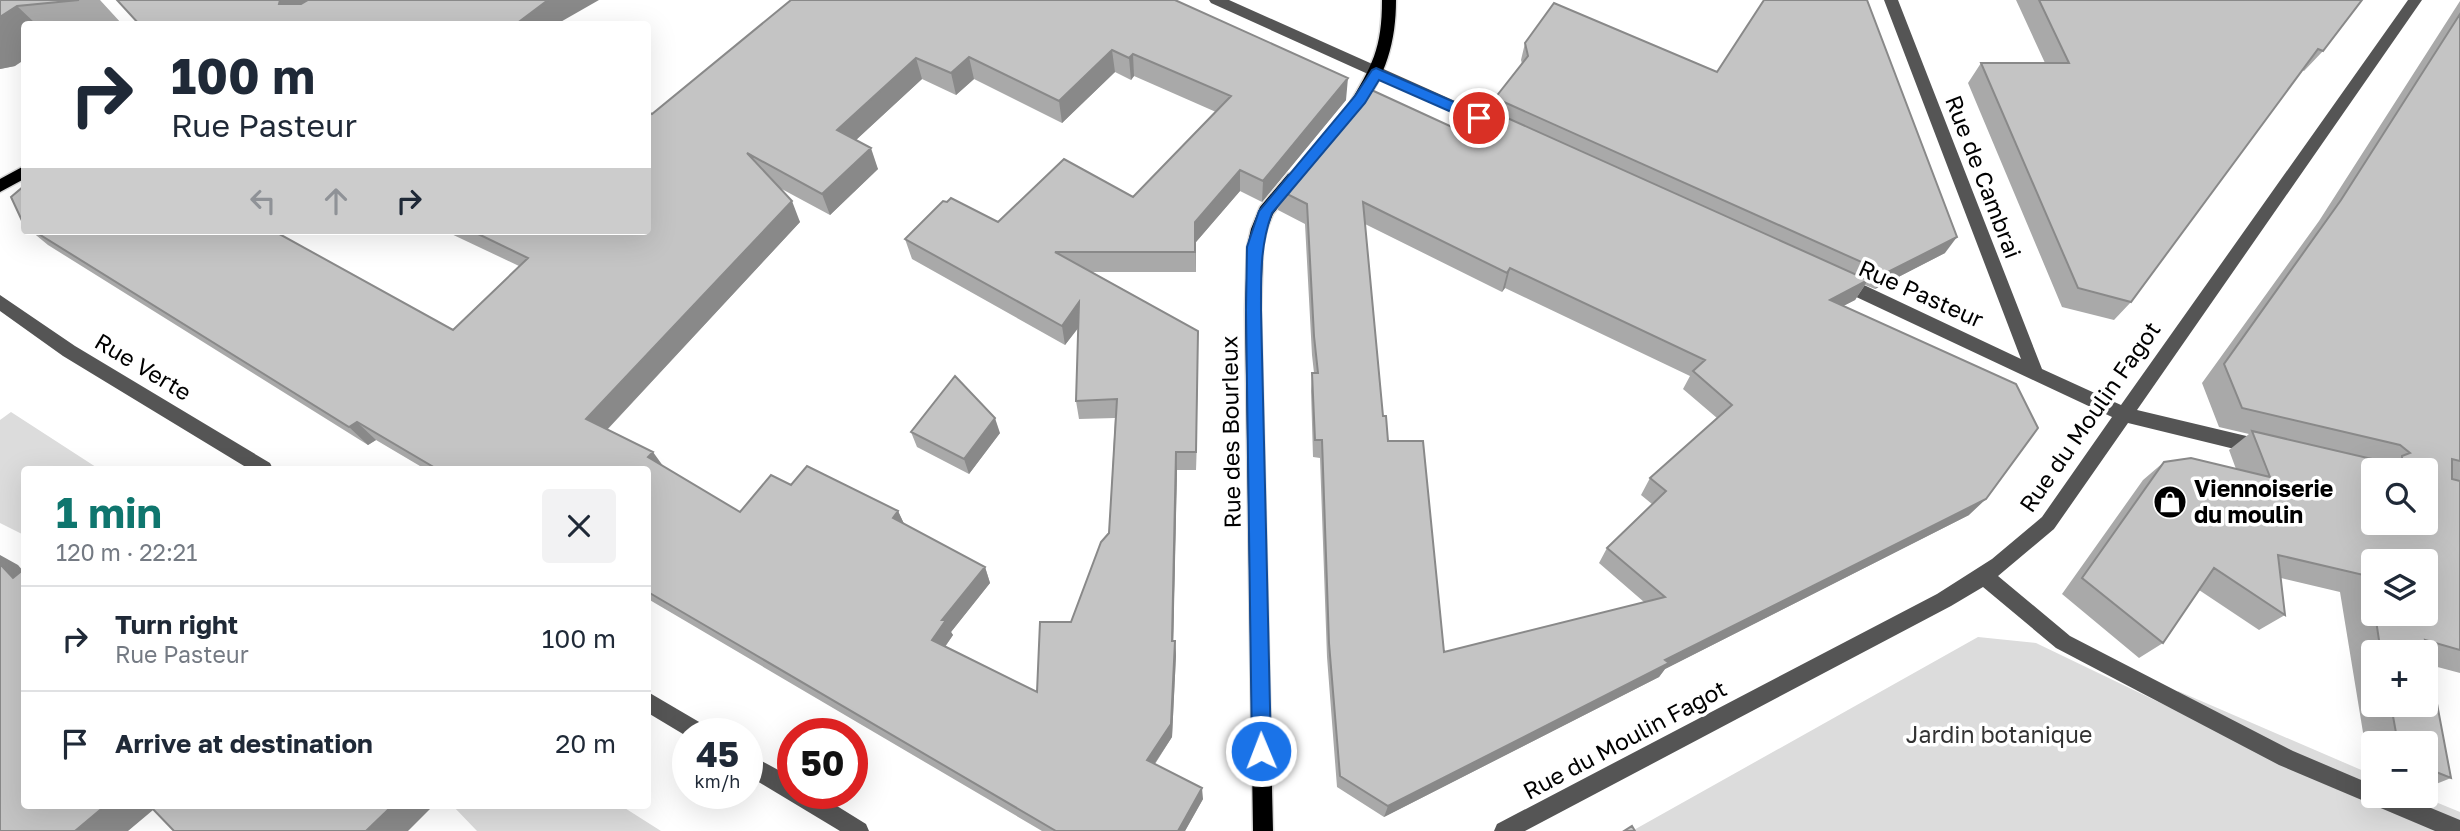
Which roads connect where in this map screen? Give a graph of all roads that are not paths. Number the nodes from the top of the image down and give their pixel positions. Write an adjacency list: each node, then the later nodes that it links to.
1 (1216, 0): 5 (street)
2 (1390, 0): 5 (main road)
3 (1891, 0): 13 (street, Rue de Cambrai)
4 (2415, 0): 14 (street, Rue du Moulin Fagot)
5 (1376, 73): 6 (main road); 7 (street)
6 (1342, 120)
7 (1517, 136)
8 (1307, 162): 24 (main road, Rue des Bourleux)
9 (21, 174): 10 (main road)
10 (0, 186)
11 (1829, 277): 13 (street, Rue Pasteur)
12 (0, 302): 16 (street, Rue Verte)
13 (2034, 370): 14 (street, Rue Pasteur)
14 (2122, 414): 15 (street, Rue Pasteur); 17 (street, Rue du Moulin Fagot)
15 (2279, 452)
16 (259, 466)
17 (1984, 576): 20 (street); 25 (street, Rue du Moulin Fagot)
18 (651, 704): 19 (street)
19 (674, 718)
20 (2361, 789)
21 (2406, 808): 26 (street)
22 (823, 809): 23 (street)
23 (859, 831)
24 (1263, 831)
25 (1504, 831)
26 (2460, 831)

